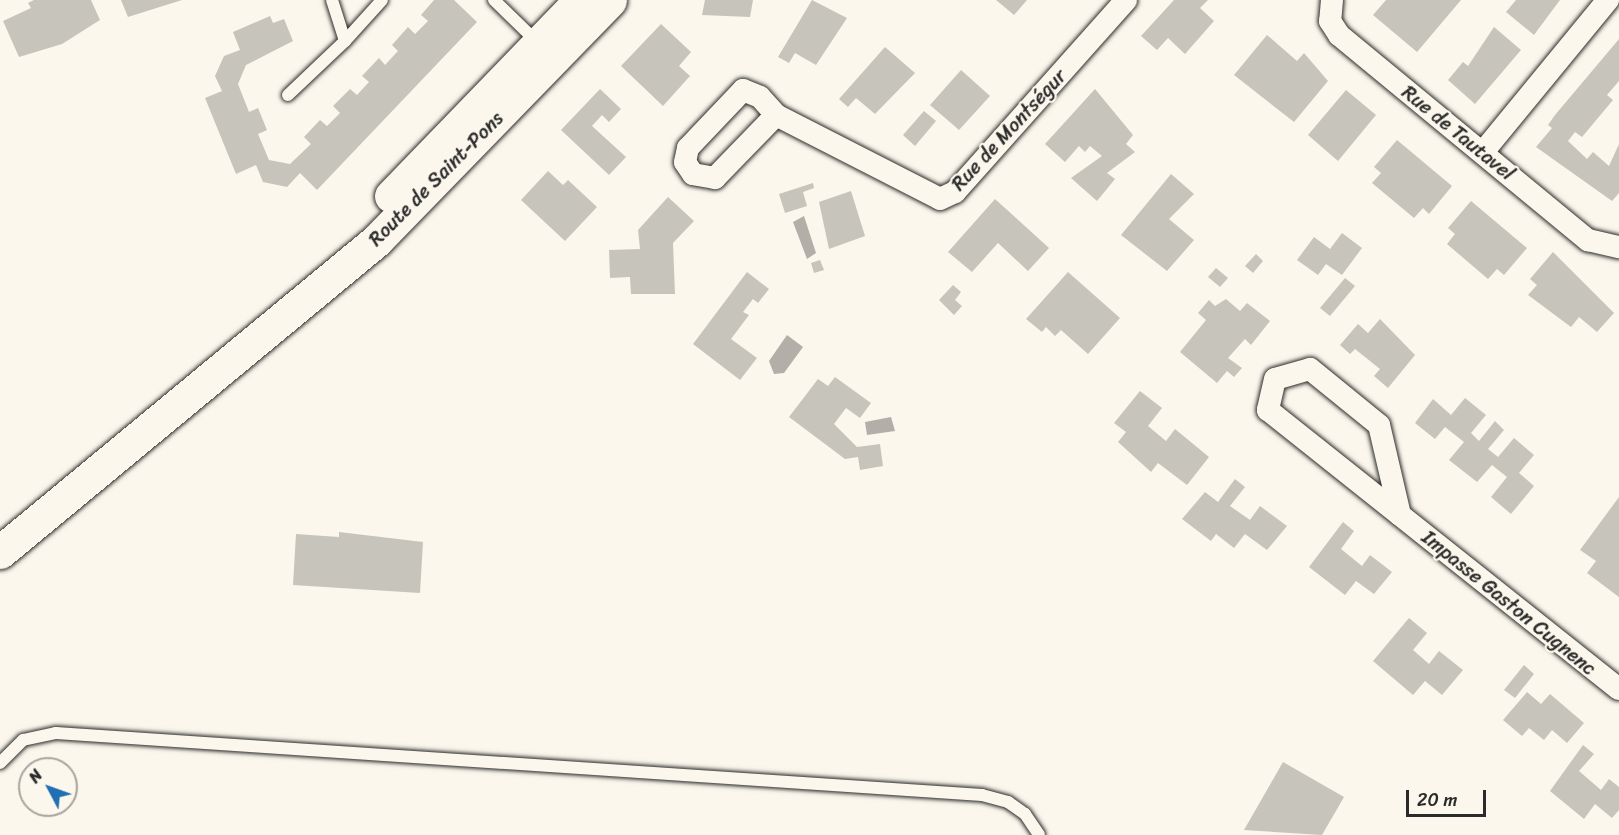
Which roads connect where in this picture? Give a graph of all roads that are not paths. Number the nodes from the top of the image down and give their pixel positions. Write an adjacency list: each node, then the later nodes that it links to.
1 (332, 0): 9 (lane)
2 (382, 0): 9 (lane)
3 (494, 0): 10 (lane)
4 (580, 0): 10 (main road, Route de Saint-Pons)
5 (610, 0): 10 (main road, Route de Saint-Pons)
6 (1126, 0): 12 (street, Rue de Montségur)
7 (1332, 0): 13 (street, Rue de Tautavel)
8 (1608, 0): 13 (street)
9 (345, 41): 11 (lane)
10 (552, 43): 15 (main road, Route de Saint-Pons); 15 (main road, Route de Saint-Pons)
11 (288, 95)
12 (776, 115)
13 (1483, 152): 14 (street, Rue de Tautavel)
14 (1615, 248)
15 (252, 347): 17 (main road, Route de Saint-Pons)
16 (1400, 515): 16 (street, Impasse Gaston Cugnenc); 18 (street, Impasse Gaston Cugnenc)
17 (0, 552)
18 (1619, 689)
19 (0, 763): 20 (lane)
20 (1039, 835)

